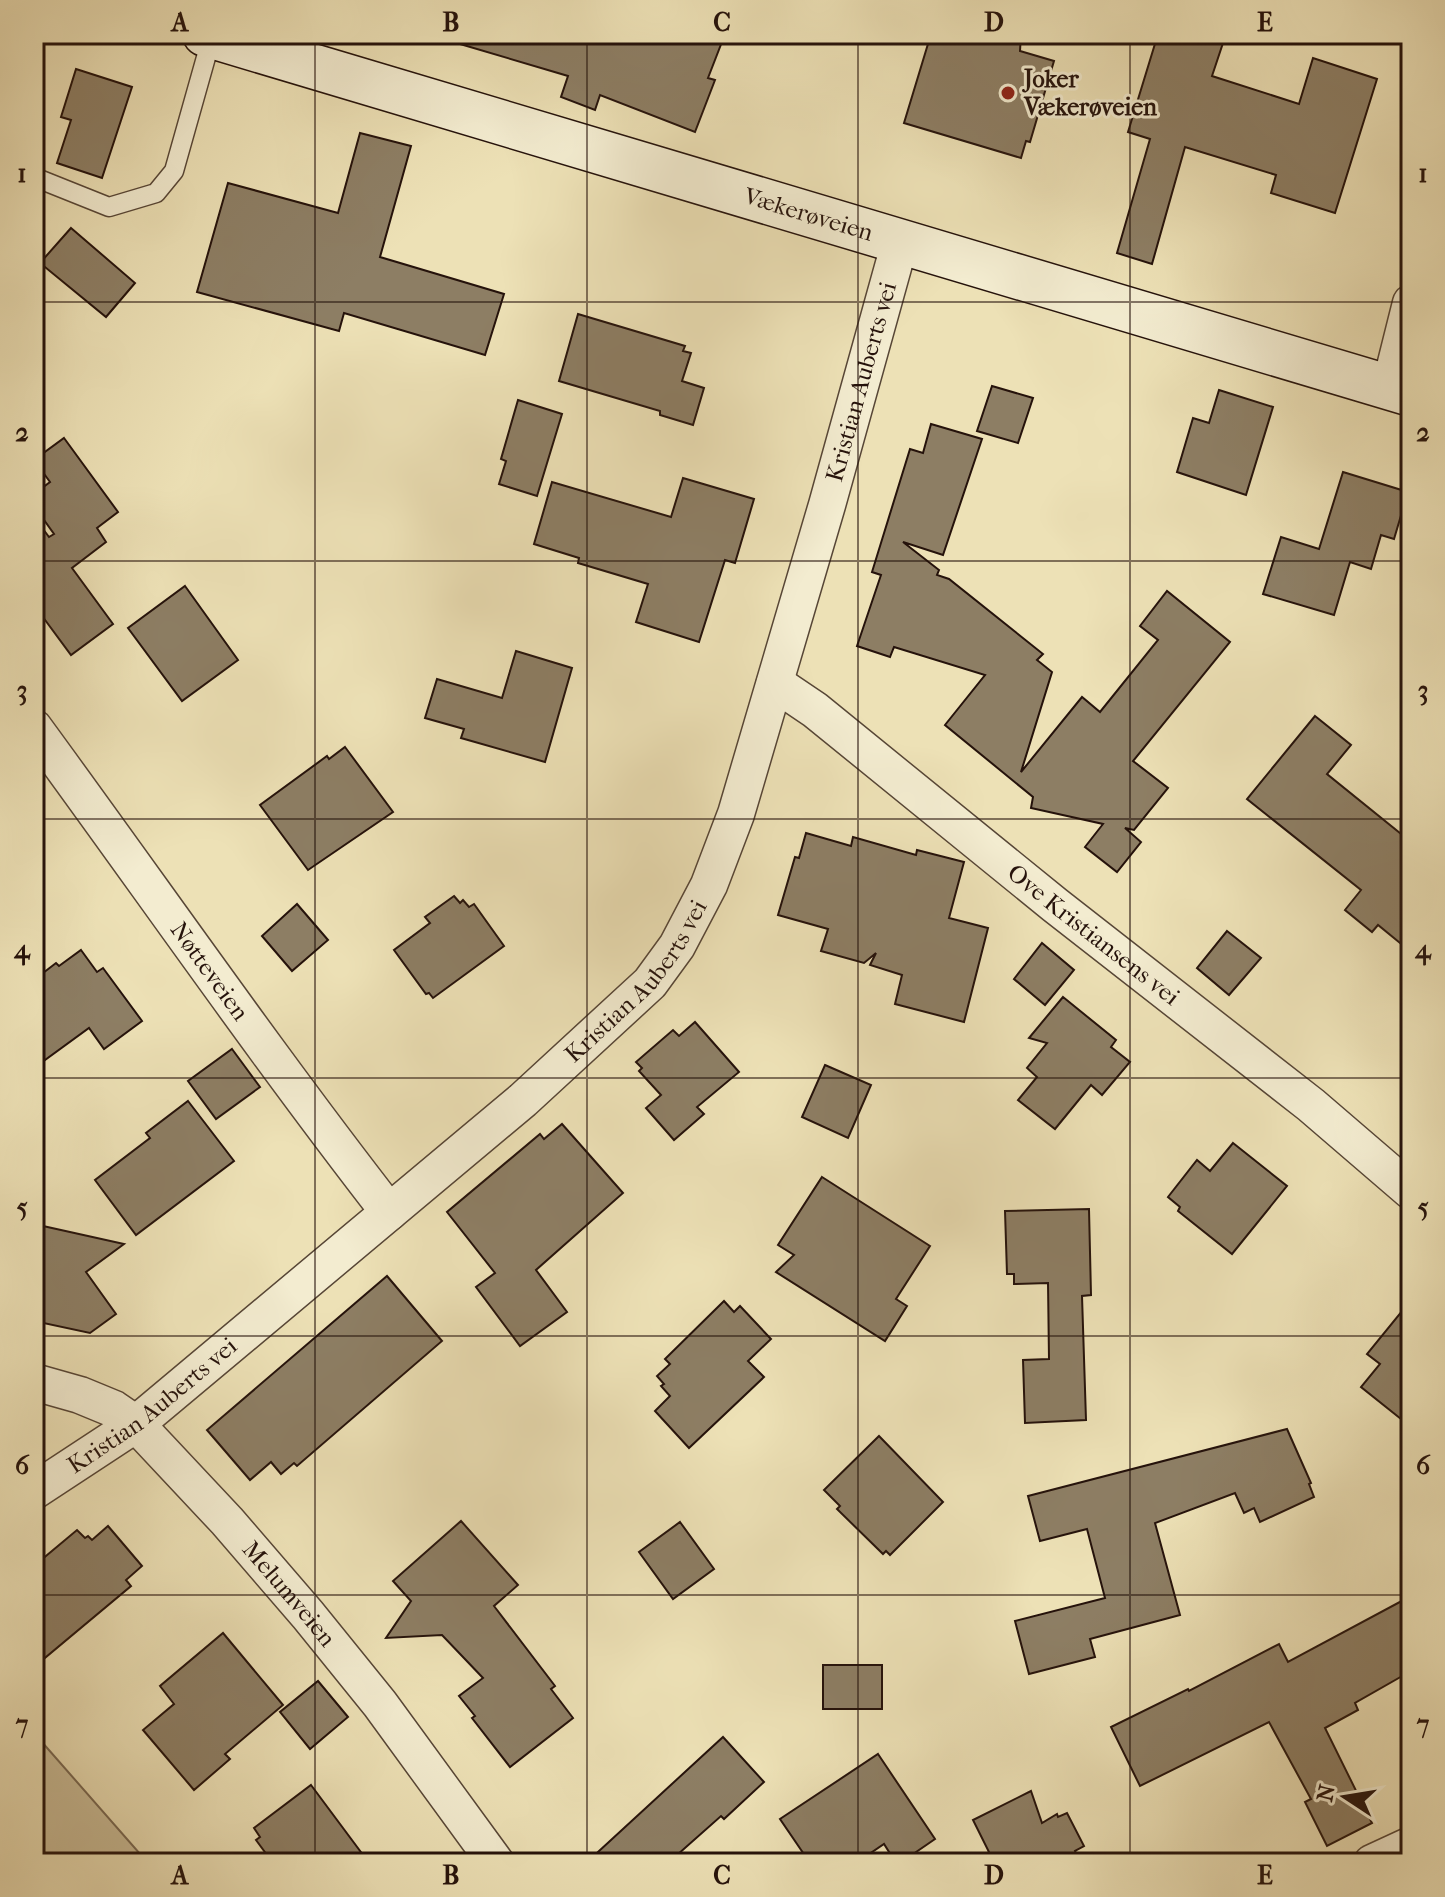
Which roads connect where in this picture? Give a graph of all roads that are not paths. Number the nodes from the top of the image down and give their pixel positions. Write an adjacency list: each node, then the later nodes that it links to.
1 (208, 35): 2 (lane); 3 (main road, Vækerøveien)
2 (34, 177)
3 (900, 242): 5 (main road, Vækerøveien); 6 (street, Kristian Auberts vei)
4 (1411, 303): 5 (street)
5 (1400, 390)
6 (775, 683): 8 (street, Ove Kristiansens vei); 9 (street, Kristian Auberts vei)
7 (34, 728): 9 (street, Nøtteveien)
8 (1411, 1191)
9 (389, 1212): 11 (street, Kristian Auberts vei)
10 (34, 1382): 11 (street, Melumveien)
11 (136, 1424): 12 (street, Kristian Auberts vei); 14 (street, Melumveien)
12 (34, 1491)
13 (1411, 1845): 15 (street)
14 (496, 1863)
15 (1372, 1863)

